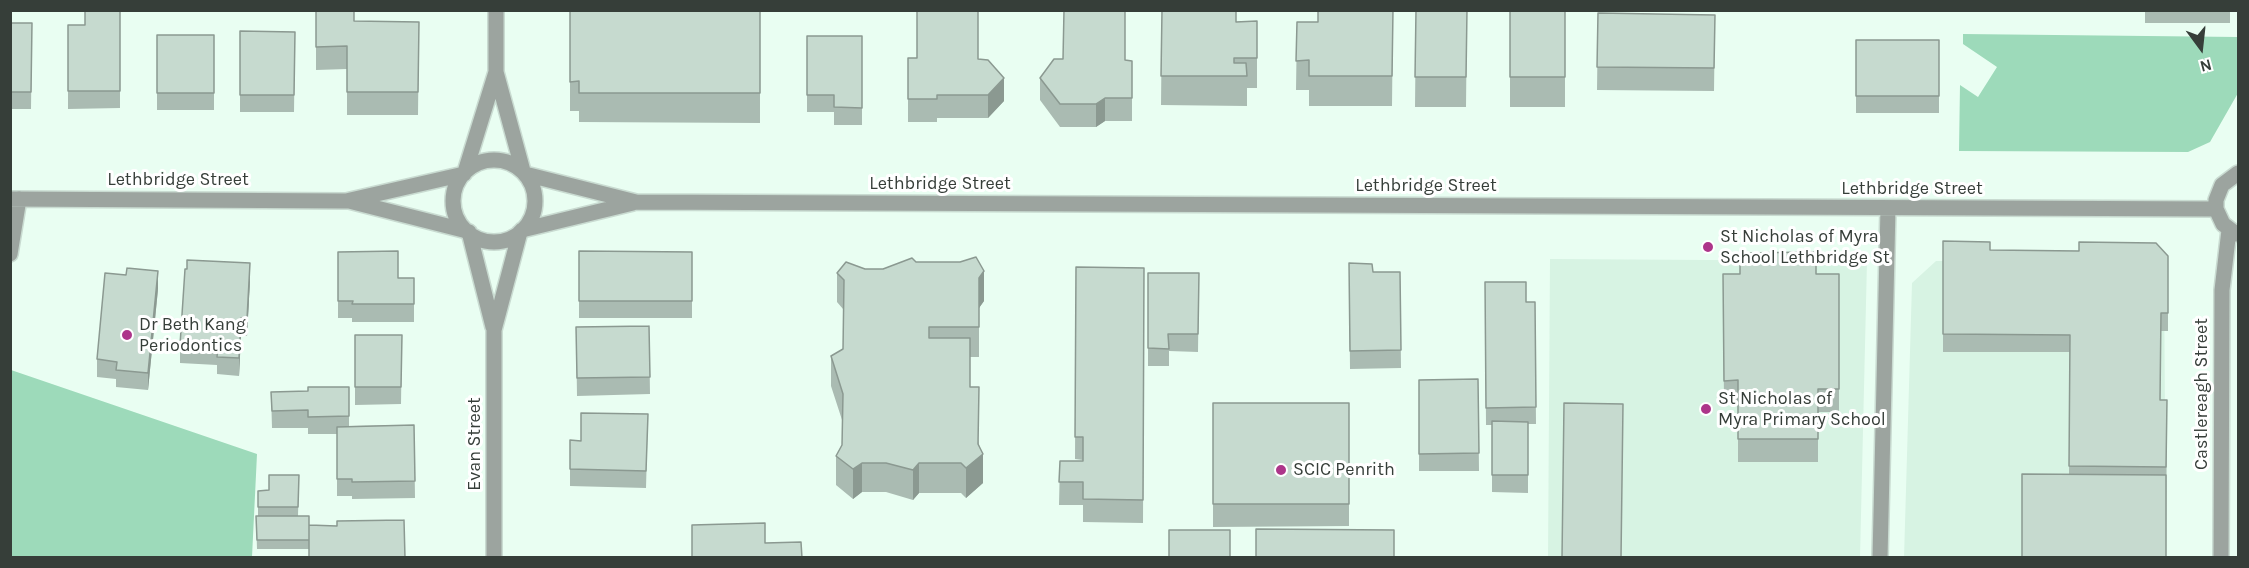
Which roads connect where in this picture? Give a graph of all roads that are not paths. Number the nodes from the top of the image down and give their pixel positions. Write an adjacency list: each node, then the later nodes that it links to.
1 (496, 10): 2 (street)
2 (496, 72): 3 (street); 4 (street)
3 (524, 172): 4 (street); 8 (street, Lethbridge Street); 11 (street)
4 (464, 173): 7 (street, Lethbridge Street); 12 (street)
5 (2238, 173): 10 (street)
6 (15, 199): 7 (street, Lethbridge Street); 14 (street)
7 (346, 201): 12 (street, Lethbridge Street)
8 (636, 202): 9 (street, Lethbridge Street); 11 (street, Lethbridge Street)
9 (1888, 208): 10 (street, Lethbridge Street); 17 (street)
10 (2216, 209): 13 (street)
11 (521, 231): 12 (street); 15 (street, Evan Street)
12 (468, 232): 15 (street, Evan Street)
13 (2234, 233): 18 (street, Castlereagh Street)
14 (10, 254)
15 (494, 330): 16 (street, Evan Street)
16 (494, 558)
17 (1880, 558)
18 (2221, 558)

